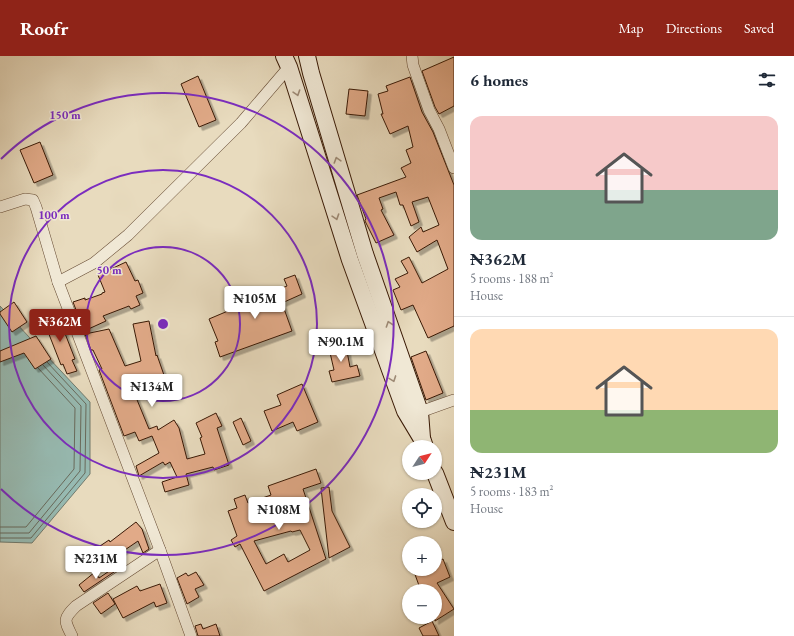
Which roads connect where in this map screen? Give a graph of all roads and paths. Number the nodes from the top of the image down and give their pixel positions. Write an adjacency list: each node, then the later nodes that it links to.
1 (307, 56): 8 (main road, one-way to 1)
2 (412, 56): 4 (street)
3 (286, 61): 6 (street); 9 (main road, one-way to 9)
4 (454, 168)
5 (0, 207): 6 (street)
6 (58, 282): 13 (street)
7 (454, 400): 8 (street)
8 (420, 412): 10 (main road)
9 (422, 440)
10 (424, 440)
11 (438, 480): 12 (main road)
12 (454, 522)
13 (160, 550): 14 (street); 15 (street)
14 (72, 636)
15 (191, 636)

